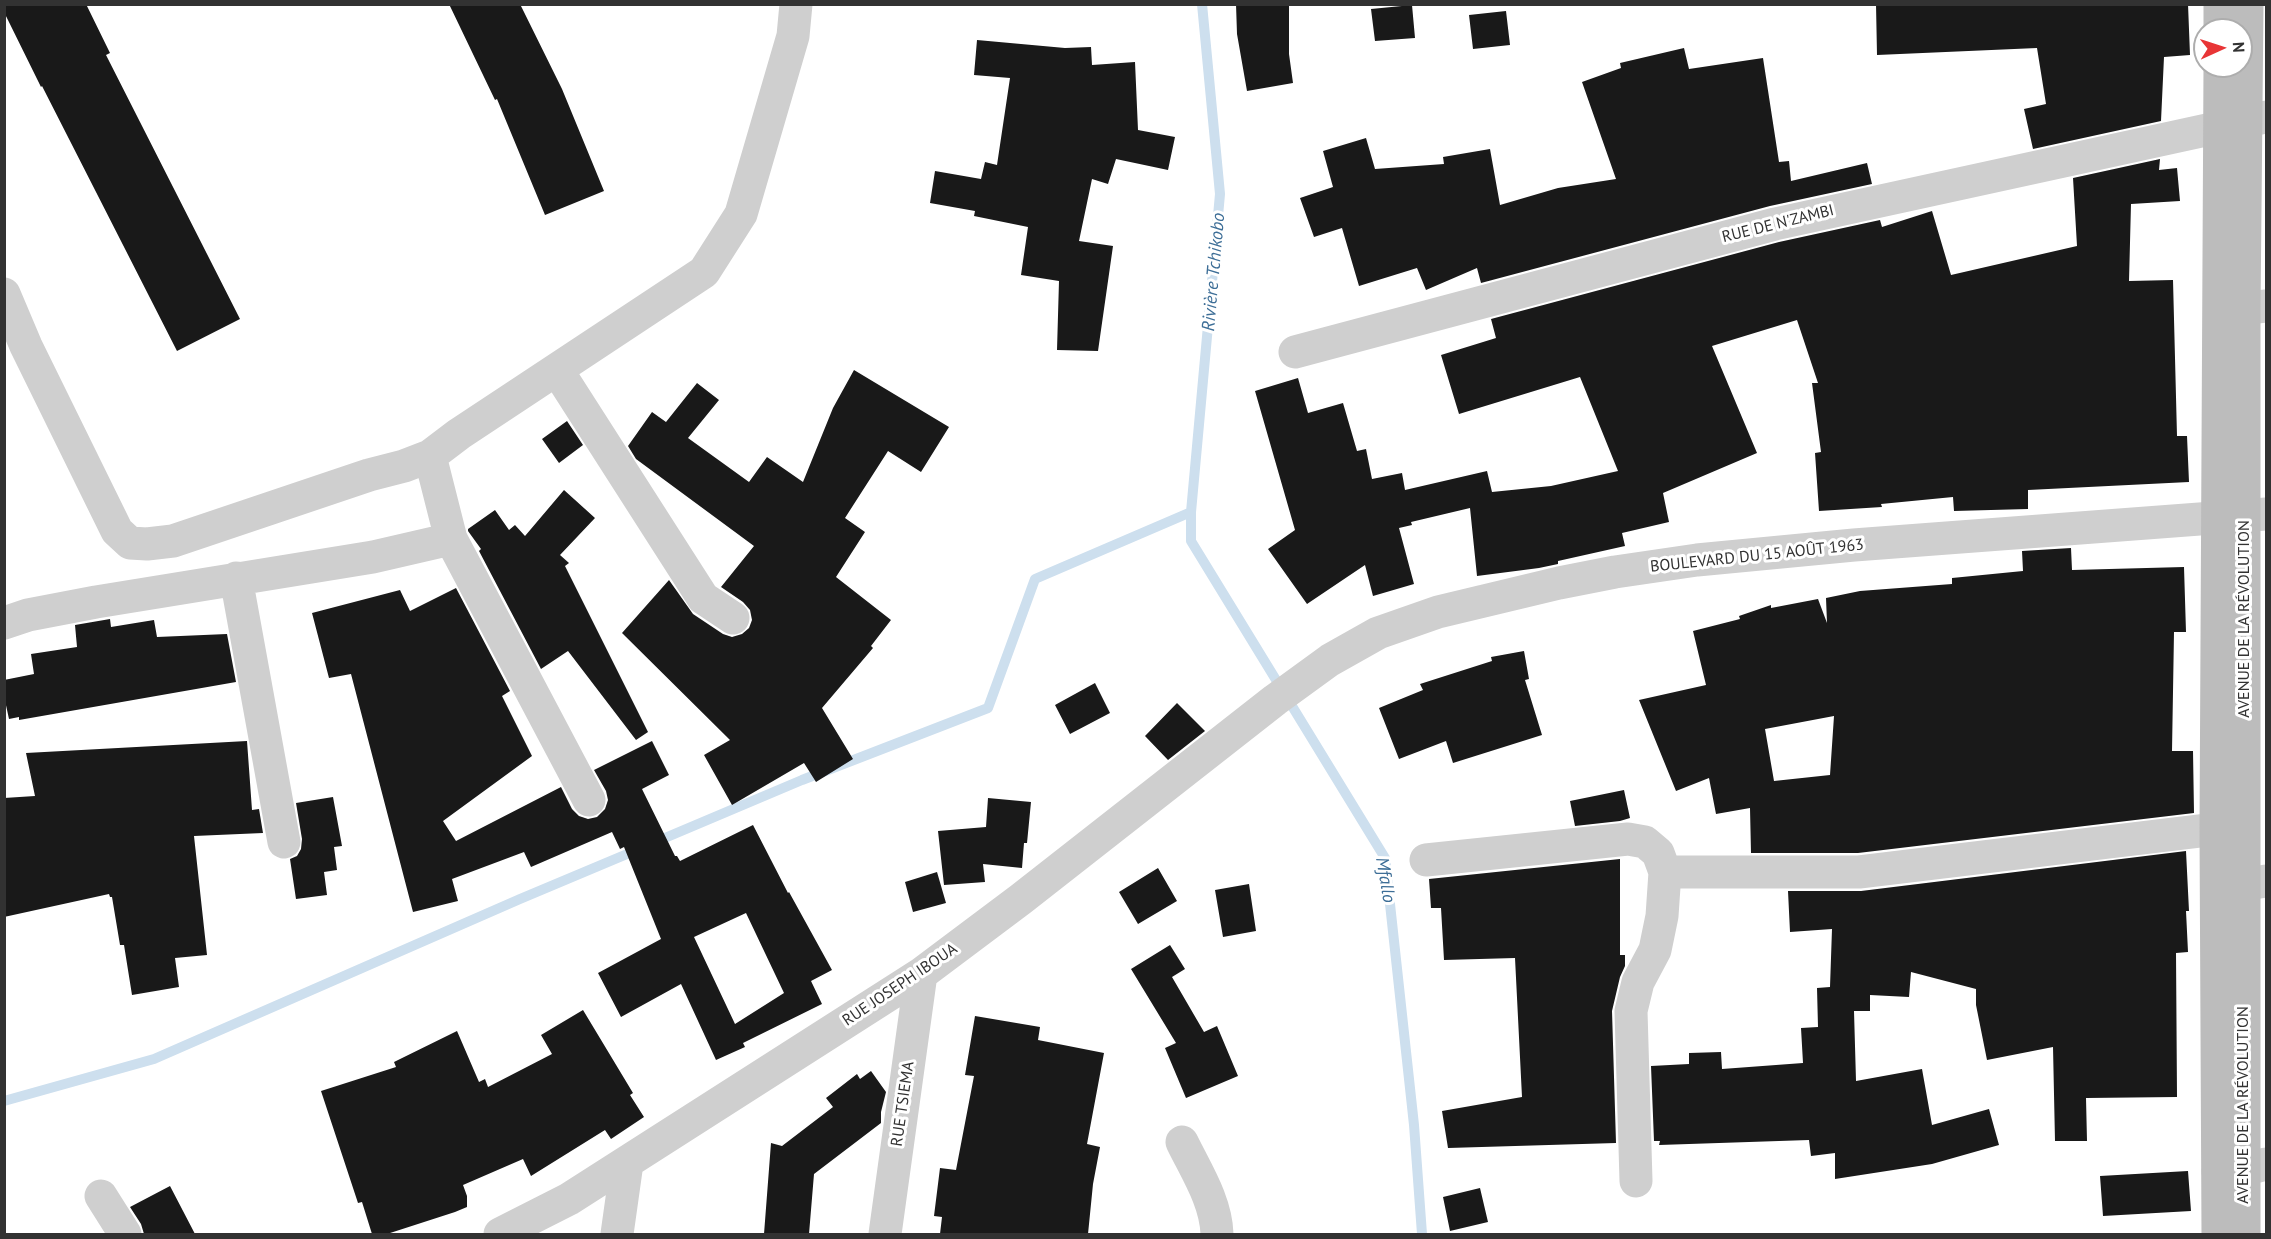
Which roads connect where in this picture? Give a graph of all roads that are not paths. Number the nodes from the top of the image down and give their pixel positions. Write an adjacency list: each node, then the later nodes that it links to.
1 (796, 4): 9 (street)
2 (2247, 4): 4 (street, AVENUE DE LA RÉVOLUTION)
3 (2225, 78): 4 (street, AVENUE DE LA RÉVOLUTION)
4 (2244, 122): 6 (street, AVENUE DE LA RÉVOLUTION); 8 (street, RUE DE N'ZAMBI)
5 (4, 294): 7 (street)
6 (2243, 309): 11 (street, AVENUE DE LA RÉVOLUTION)
7 (15, 349): 10 (street)
8 (1295, 352)
9 (557, 370): 10 (street); 14 (street)
10 (430, 456): 12 (street)
11 (2243, 516): 16 (street, BOULEVARD DU 15 AOÛT 1963); 18 (street, AVENUE DE LA RÉVOLUTION); 22 (street, AVENUE DE LA RÉVOLUTION)
12 (451, 539): 13 (street); 17 (street)
13 (236, 578): 15 (street); 19 (street)
14 (733, 618)
15 (4, 623)
16 (1275, 700): 23 (street, RUE JOSEPH IBOUA)
17 (589, 800)
18 (2216, 829): 21 (street); 22 (street, AVENUE DE LA RÉVOLUTION)
19 (284, 842)
20 (1426, 860): 21 (street)
21 (1665, 872): 27 (street)
22 (2242, 886): 26 (street, AVENUE DE LA RÉVOLUTION)
23 (921, 974): 25 (street, RUE JOSEPH IBOUA); 32 (street, RUE TSIEMA)
24 (1182, 1142): 33 (street)
25 (627, 1164): 30 (street, RUE JOSEPH IBOUA); 31 (street)
26 (2243, 1169): 34 (street, AVENUE DE LA RÉVOLUTION); 35 (street, AVENUE DE LA RÉVOLUTION)
27 (1636, 1181)
28 (101, 1196): 29 (street)
29 (125, 1234)
30 (501, 1234)
31 (617, 1234)
32 (885, 1234)
33 (1217, 1234)
34 (2218, 1234)
35 (2244, 1234)

